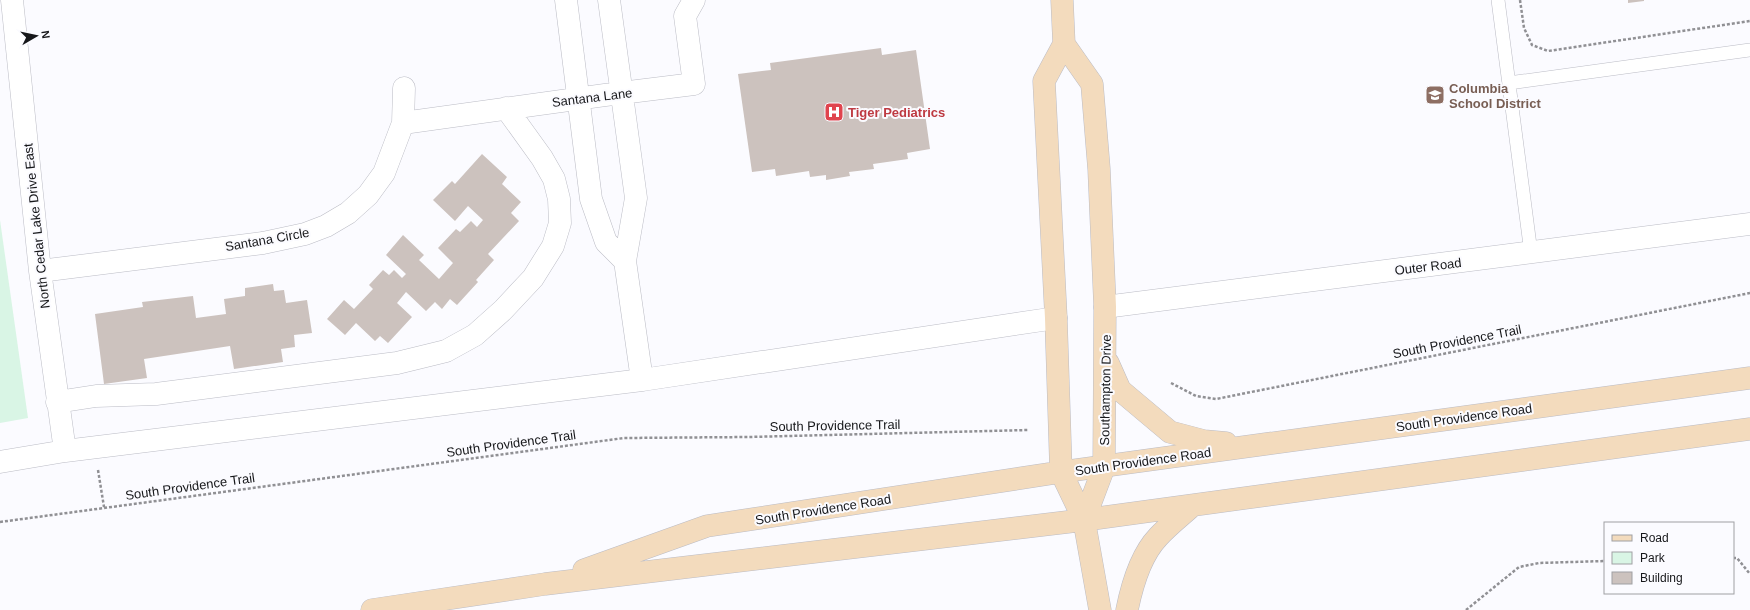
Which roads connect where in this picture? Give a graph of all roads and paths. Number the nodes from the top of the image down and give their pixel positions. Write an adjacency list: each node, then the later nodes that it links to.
1 (12, 0): 20 (street, North Cedar Lake Drive East)
2 (566, 0): 14 (street)
3 (609, 0): 13 (street)
4 (694, 0): 13 (street, Santana Lane)
5 (1062, 0): 9 (main road)
6 (1498, 0): 11 (lane)
7 (1520, 0): 8 (path)
8 (1750, 21)
9 (1064, 44): 22 (main road, Southampton Drive); 23 (main road)
10 (1750, 50): 11 (lane)
11 (1509, 83): 18 (lane)
12 (404, 88): 16 (street, Santana Circle)
13 (622, 93): 14 (street, Santana Lane); 19 (street)
14 (578, 98): 15 (street, Santana Lane); 19 (street)
15 (506, 108): 16 (street, Santana Lane); 28 (street)
16 (403, 123): 20 (street, Santana Circle)
17 (1750, 224): 18 (street, Outer Road)
18 (1530, 253): 22 (street, Outer Road)
19 (625, 261): 26 (street)
20 (40, 271): 28 (street, North Cedar Lake Drive East)
21 (1750, 293): 27 (path, South Providence Trail)
22 (1105, 307): 24 (main road, Southampton Drive)
23 (1056, 318): 26 (street); 36 (main road)
24 (1105, 355): 31 (main road); 35 (main road, Southampton Drive)
25 (1750, 378): 31 (main road, South Providence Road)
26 (642, 380): 32 (street)
27 (1171, 383)
28 (57, 402): 33 (street, North Cedar Lake Drive East)
29 (1750, 428): 37 (main road, South Providence Road)
30 (1028, 430): 38 (path, South Providence Trail)
31 (1259, 445): 35 (main road, South Providence Road)
32 (94, 448): 33 (street); 38 (path)
33 (65, 451): 34 (street)
34 (0, 462)
35 (1104, 467): 36 (main road, South Providence Road); 39 (main road, Southampton Drive)
36 (1062, 472): 39 (main road); 44 (main road, South Providence Road)
37 (1192, 505): 39 (main road, South Providence Road); 47 (main road)
38 (104, 507): 40 (path, South Providence Trail)
39 (1084, 520): 44 (main road, South Providence Road); 46 (main road)
40 (0, 522)
41 (1734, 558): 43 (path)
42 (1604, 561): 48 (path)
43 (1750, 574)
44 (545, 584): 45 (main road, South Providence Road)
45 (372, 610)
46 (1100, 610)
47 (1127, 610)
48 (1466, 610)

